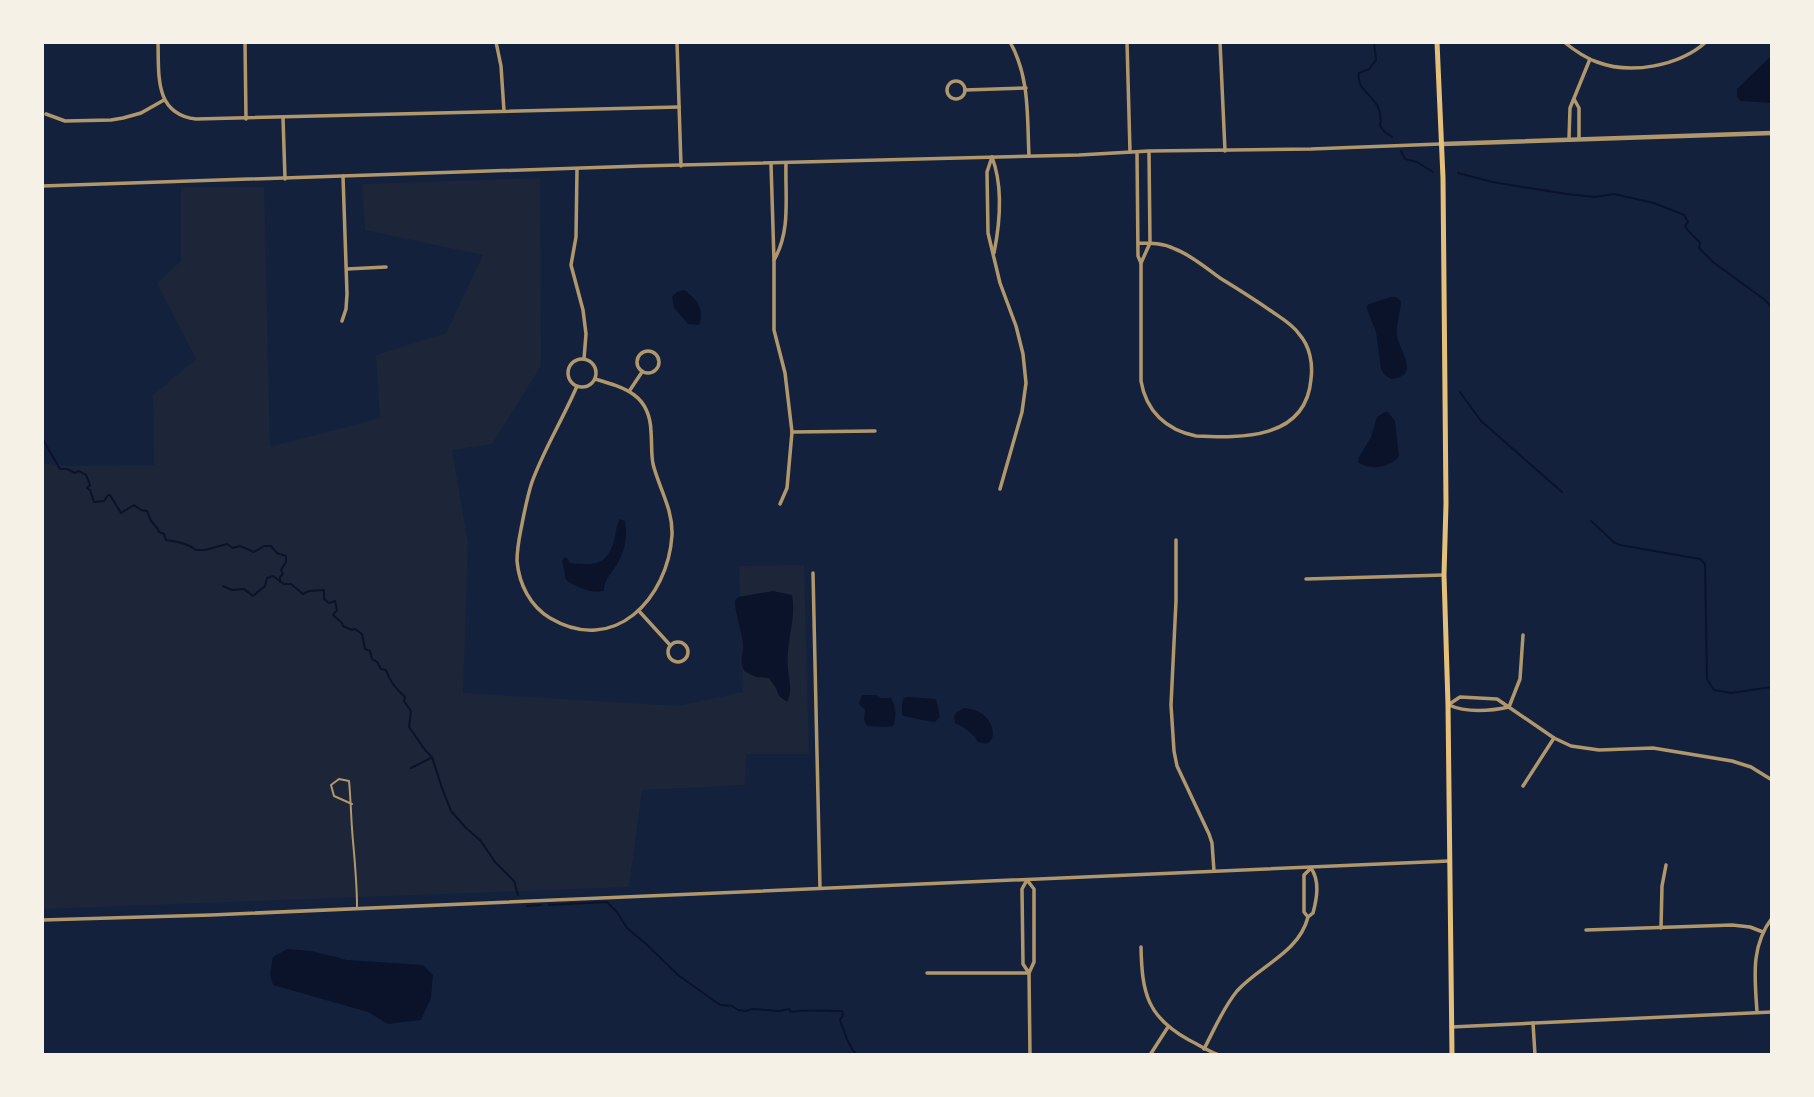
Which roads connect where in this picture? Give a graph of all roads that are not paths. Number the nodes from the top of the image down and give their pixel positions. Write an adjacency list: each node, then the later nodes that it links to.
1 (158, 42): 14 (street)
2 (244, 42): 20 (street)
3 (496, 42): 17 (street)
4 (677, 42): 16 (street)
5 (1010, 42): 12 (street)
6 (1127, 42): 27 (street)
7 (1220, 42): 26 (street)
8 (1437, 42): 24 (main road)
9 (1564, 42): 11 (street)
10 (1706, 42): 11 (street)
11 (1590, 59): 15 (street)
12 (1026, 89): 13 (street); 29 (street)
13 (965, 90): 13 (street)
14 (164, 99): 18 (street); 20 (street)
15 (1574, 99): 22 (street); 23 (street)
16 (679, 107): 17 (street); 33 (street)
17 (504, 111): 19 (street)
18 (46, 114)
19 (283, 118): 20 (street); 36 (street)
20 (246, 119)
21 (1772, 132): 23 (street)
22 (1569, 139): 23 (street); 24 (street)
23 (1579, 139)
24 (1443, 144): 26 (street); 61 (main road)
25 (1149, 151): 26 (street); 28 (street); 38 (street)
26 (1225, 151)
27 (1130, 152): 28 (street); 29 (street)
28 (1137, 152): 39 (street)
29 (1029, 156): 30 (street)
30 (992, 157): 31 (street); 44 (street); 44 (street)
31 (786, 163): 32 (street); 45 (street)
32 (771, 164): 33 (street); 45 (street)
33 (681, 166): 34 (street)
34 (577, 169): 35 (street); 50 (street)
35 (343, 176): 36 (street); 48 (street)
36 (285, 179): 37 (street)
37 (42, 186)
38 (1150, 190): 39 (street); 41 (street)
39 (1138, 191): 40 (street)
40 (1138, 217): 41 (street); 42 (street)
41 (1150, 217): 43 (street)
42 (1138, 243): 43 (street); 46 (street)
43 (1150, 243): 46 (street); 46 (street)
44 (994, 255): 57 (street)
45 (774, 260): 56 (street)
46 (1141, 263)
47 (386, 267): 48 (street)
48 (347, 269): 49 (street)
49 (342, 321)
50 (584, 359): 52 (street); 53 (street)
51 (642, 371): 51 (street); 54 (street)
52 (596, 379): 53 (street); 54 (street)
53 (578, 386): 63 (street)
54 (630, 390): 63 (street)
55 (875, 431): 56 (street)
56 (792, 432): 58 (street)
57 (1000, 489)
58 (780, 503)
59 (1176, 540): 75 (street)
60 (813, 573): 77 (street)
61 (1444, 575): 62 (street); 66 (main road)
62 (1306, 579)
63 (639, 611): 65 (street)
64 (1523, 635): 67 (street)
65 (670, 645): 65 (street)
66 (1448, 705): 67 (street); 67 (street); 72 (main road)
67 (1509, 707): 68 (street)
68 (1554, 738): 69 (street); 70 (street)
69 (1772, 779)
70 (1523, 786)
71 (352, 804): 71 (lane); 78 (lane)
72 (1449, 861): 74 (street); 92 (main road)
73 (1666, 865): 82 (street)
74 (1311, 868): 75 (street); 79 (street); 79 (street)
75 (1214, 871): 76 (street)
76 (1027, 880): 77 (street); 87 (street); 87 (street)
77 (820, 888): 78 (street)
78 (357, 908): 81 (street)
79 (1308, 917): 93 (street)
80 (1772, 918): 84 (street)
81 (42, 920)
82 (1661, 928): 83 (street); 84 (street)
83 (1587, 930)
84 (1763, 932): 88 (street)
85 (1141, 947): 91 (street)
86 (927, 973): 87 (street)
87 (1029, 973): 94 (street)
88 (1757, 1012): 89 (street); 90 (street)
89 (1772, 1012)
90 (1533, 1023): 92 (street); 98 (street)
91 (1168, 1027): 93 (street); 95 (street)
92 (1451, 1027): 97 (main road)
93 (1205, 1049): 96 (street)
94 (1030, 1055)
95 (1150, 1055)
96 (1219, 1055)
97 (1452, 1055)
98 (1535, 1055)

